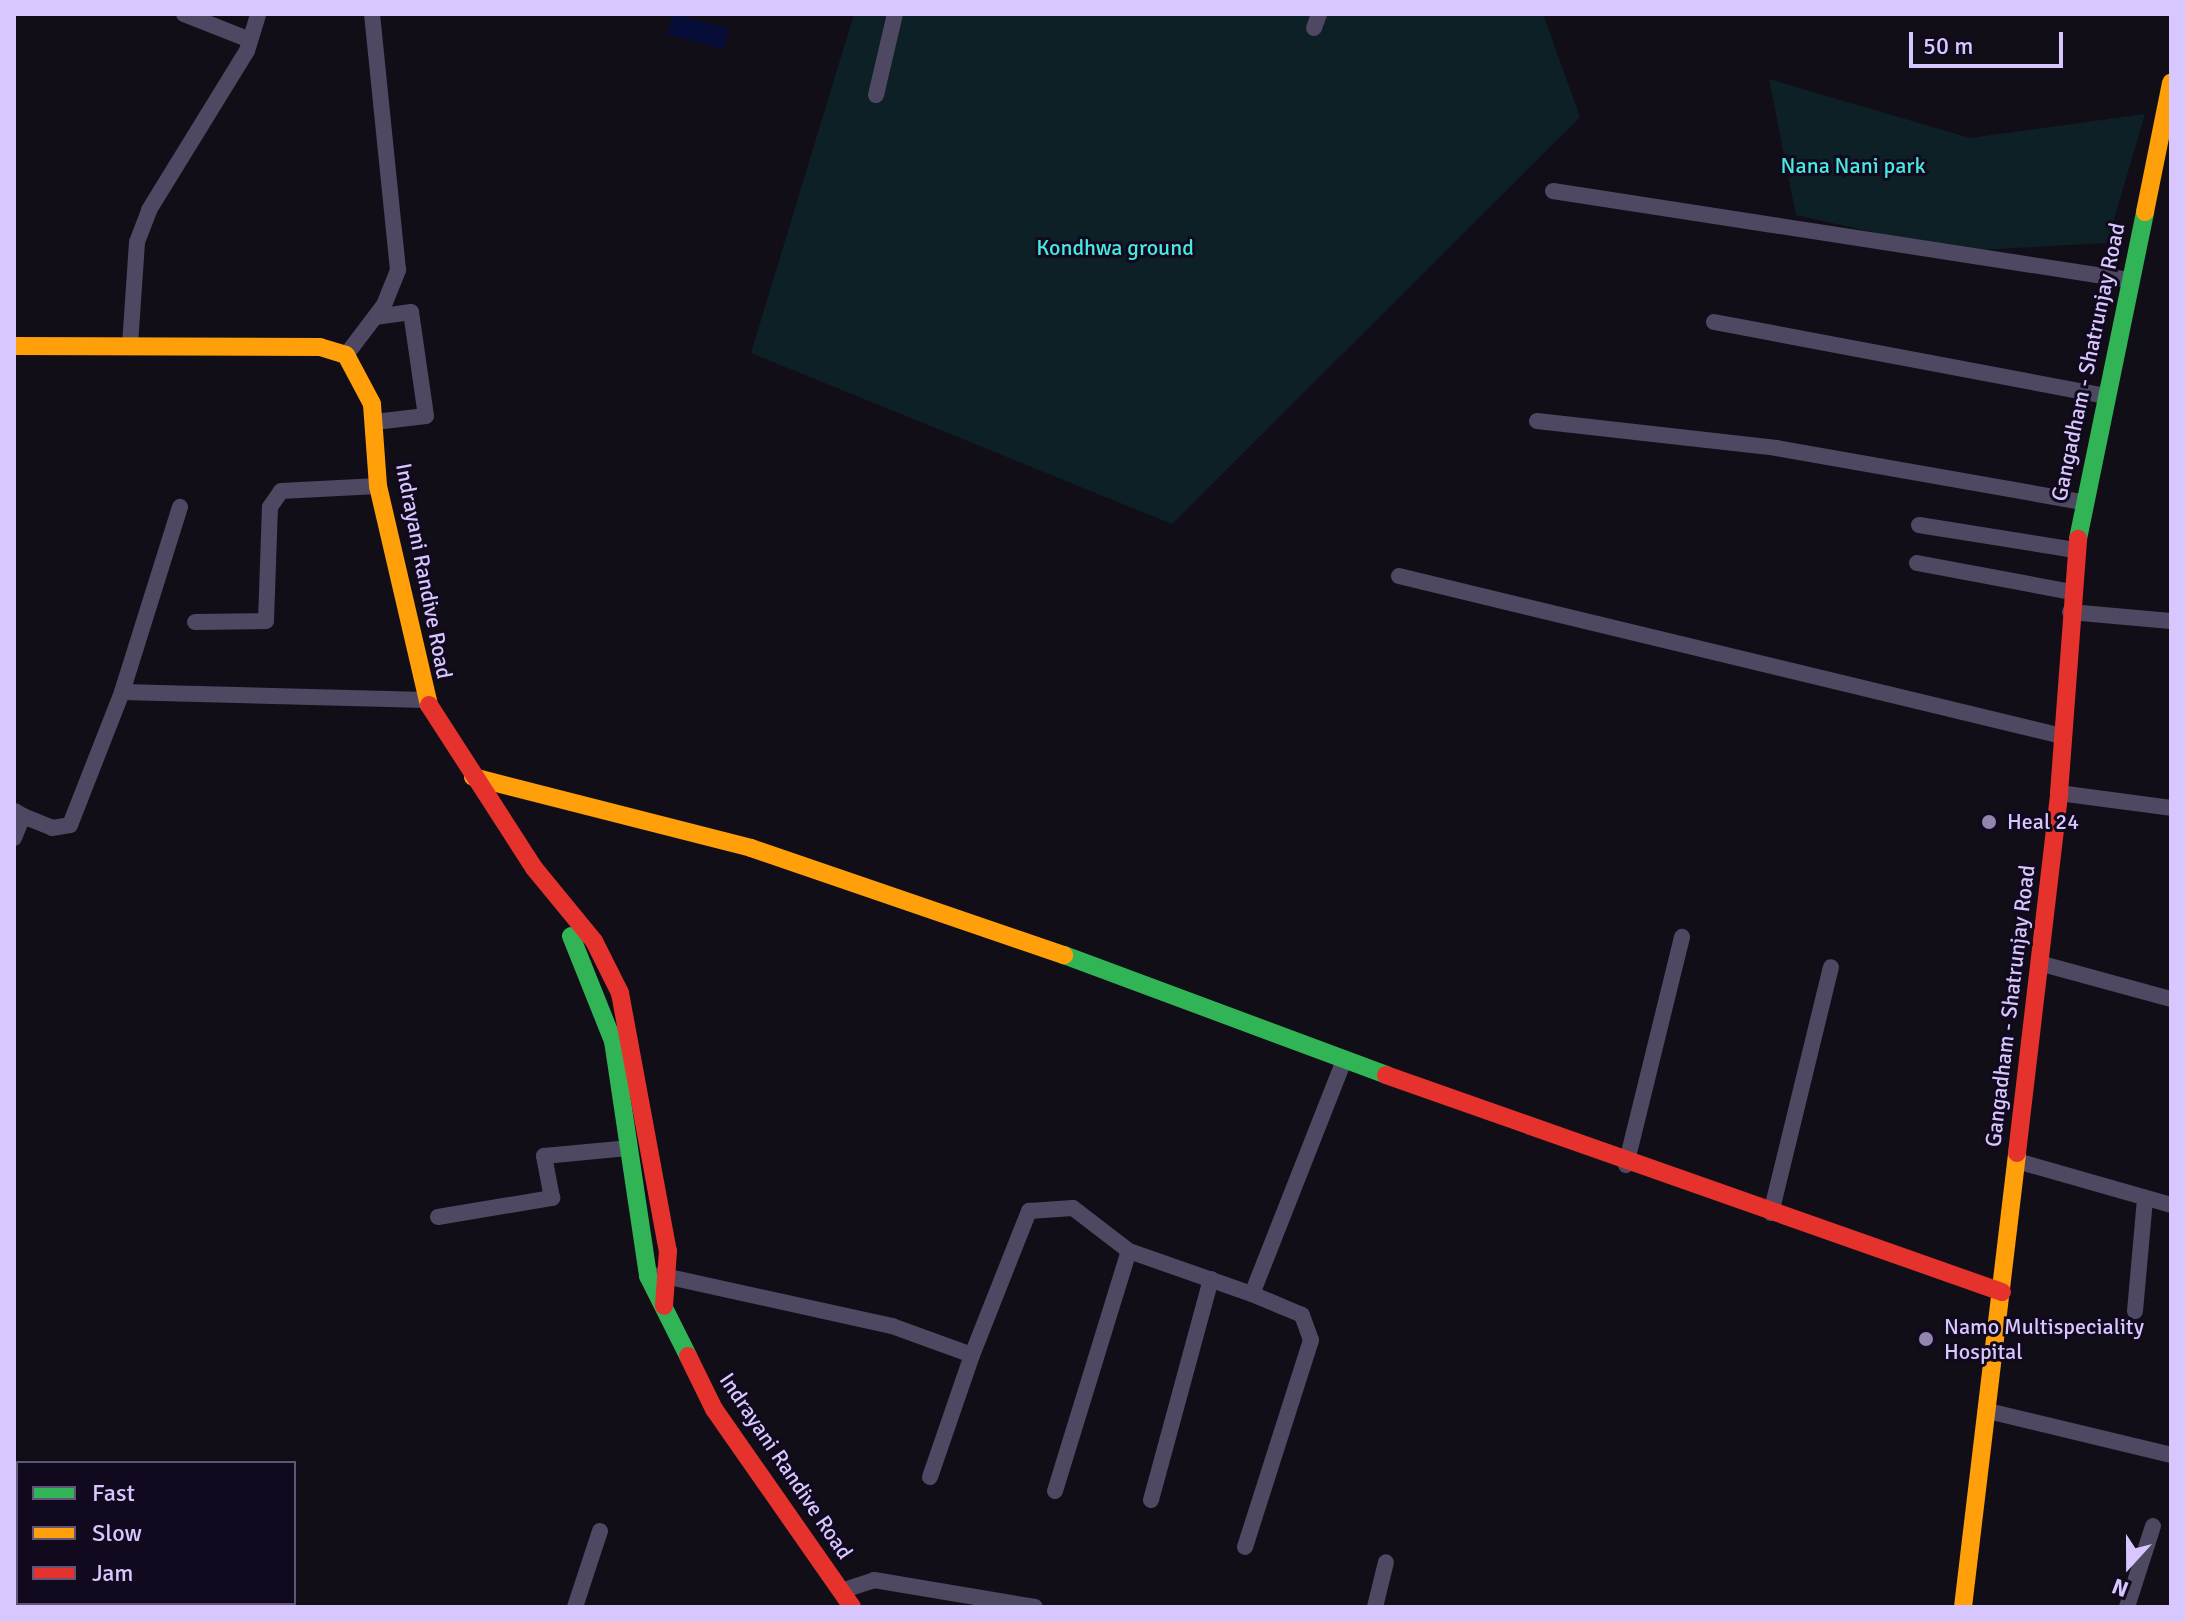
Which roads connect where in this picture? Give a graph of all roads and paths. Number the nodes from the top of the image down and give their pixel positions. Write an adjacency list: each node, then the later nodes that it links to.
1 (184, 14): 5 (street)
2 (258, 14): 5 (street)
3 (372, 14): 10 (street)
4 (895, 14): 7 (street)
5 (250, 40): 12 (street)
6 (2171, 83): 9 (street, Gangadham - Shatrunjay Road)
7 (876, 95)
8 (1553, 191): 9 (street)
9 (2129, 280): 15 (street, Gangadham - Shatrunjay Road)
10 (376, 317): 14 (street); 17 (street)
11 (1714, 322): 15 (street)
12 (130, 345): 13 (street); 14 (street)
13 (14, 346)
14 (346, 355): 17 (street, Indrayani Randive Road)
15 (2105, 396): 19 (street, Gangadham - Shatrunjay Road)
16 (1537, 421): 19 (street)
17 (375, 422): 18 (street, Indrayani Randive Road)
18 (378, 486): 28 (street); 30 (street, Indrayani Randive Road)
19 (2082, 502): 22 (street, Gangadham - Shatrunjay Road)
20 (180, 507): 29 (street)
21 (1919, 525): 22 (street)
22 (2075, 550): 25 (street, Gangadham - Shatrunjay Road)
23 (1917, 563): 25 (street)
24 (1399, 576): 31 (street)
25 (2072, 592): 26 (street, Gangadham - Shatrunjay Road)
26 (2070, 612): 27 (street); 31 (street, Gangadham - Shatrunjay Road)
27 (2171, 621)
28 (195, 622)
29 (122, 692): 30 (street); 35 (street)
30 (426, 700): 32 (street, Indrayani Randive Road)
31 (2062, 736): 33 (street, Gangadham - Shatrunjay Road)
32 (473, 777): 37 (street, Indrayani Randive Road); 42 (street)
33 (2059, 793): 34 (street); 39 (street, Gangadham - Shatrunjay Road)
34 (2171, 808)
35 (18, 813): 36 (street)
36 (14, 838)
37 (534, 868): 43 (street, Indrayani Randive Road); 51 (street, Indrayani Randive Road)
38 (1682, 937): 45 (street)
39 (2039, 963): 41 (street); 44 (street, Gangadham - Shatrunjay Road)
40 (1831, 967): 48 (street)
41 (2171, 999)
42 (1343, 1063): 45 (street); 55 (street)
43 (628, 1148): 49 (street); 52 (street, Indrayani Randive Road)
44 (2017, 1161): 46 (street); 54 (street, Gangadham - Shatrunjay Road)
45 (1626, 1165): 48 (street)
46 (2145, 1198): 47 (street); 57 (street)
47 (2171, 1205)
48 (1771, 1213): 54 (street)
49 (438, 1217)
50 (1129, 1251): 53 (street); 58 (street); 62 (street)
51 (670, 1273): 52 (street); 56 (street, Indrayani Randive Road); 58 (street)
52 (648, 1276): 56 (street, Indrayani Randive Road)
53 (1211, 1279): 55 (street); 63 (street)
54 (2002, 1292): 59 (street, Gangadham - Shatrunjay Road)
55 (1252, 1294): 66 (street)
56 (664, 1306): 68 (street, Indrayani Randive Road)
57 (2135, 1311)
58 (972, 1355): 61 (street)
59 (1988, 1411): 60 (street); 72 (street, Gangadham - Shatrunjay Road)
60 (2171, 1455)
61 (930, 1477)
62 (1055, 1491)
63 (1151, 1500)
64 (2153, 1526): 73 (street)
65 (600, 1531): 69 (street)
66 (1245, 1547)
67 (1386, 1562): 71 (street)
68 (846, 1599): 70 (street)
69 (575, 1607)
70 (1035, 1607)
71 (1375, 1607)
72 (1963, 1607)
73 (2127, 1607)

